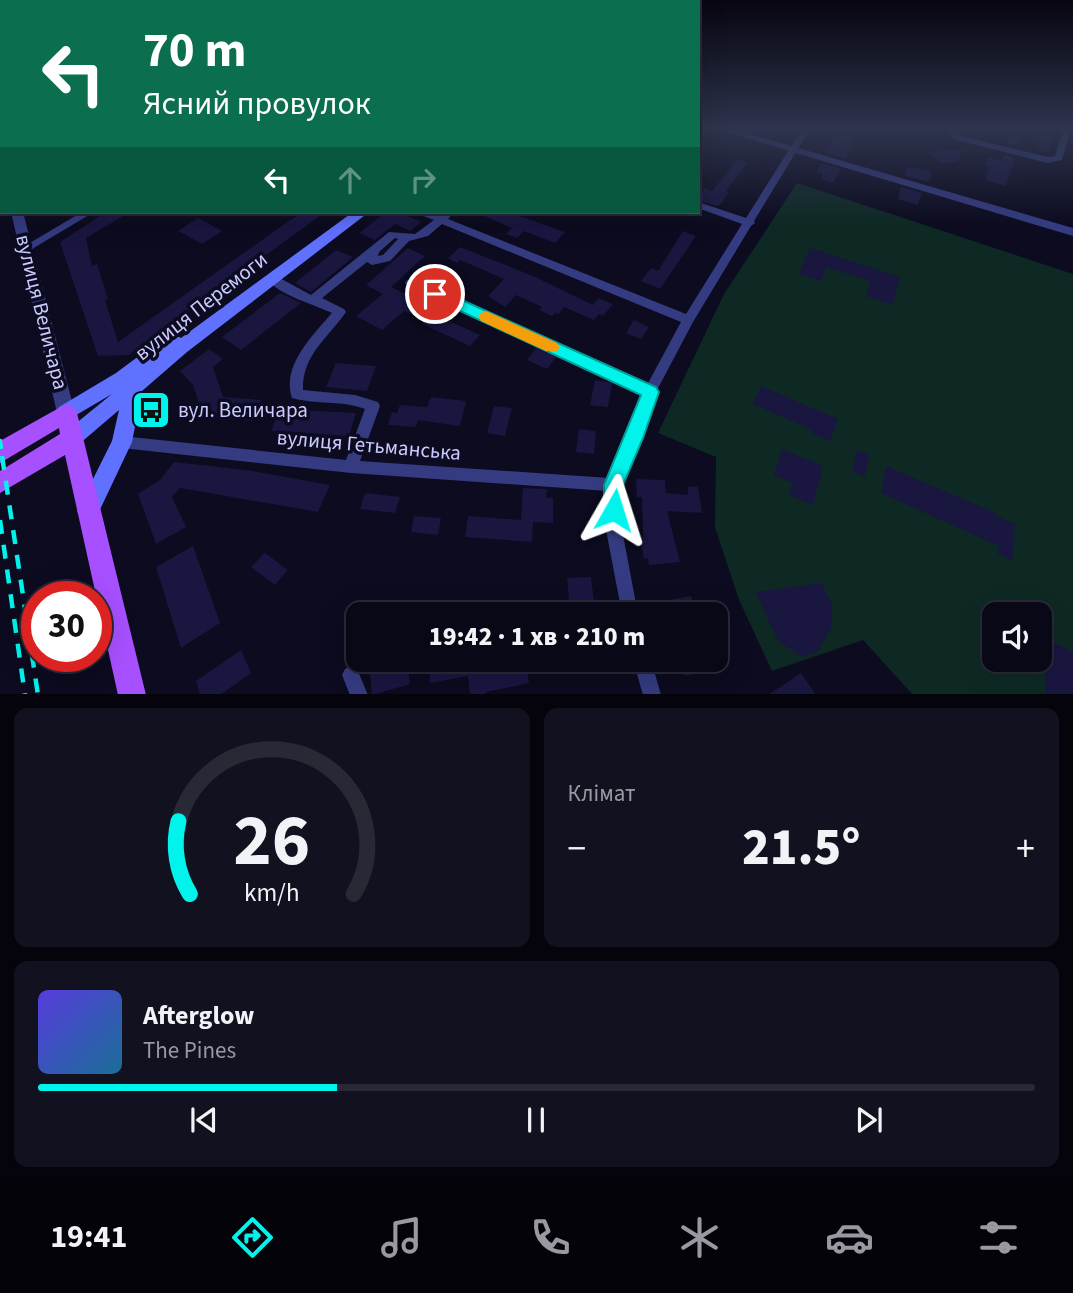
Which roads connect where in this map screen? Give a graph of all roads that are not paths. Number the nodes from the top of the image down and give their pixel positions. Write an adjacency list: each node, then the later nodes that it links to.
1 (787, 161): 9 (street)
2 (829, 161): 10 (street)
3 (700, 206): 9 (street)
4 (18, 214): 11 (street, вулиця Величара)
5 (86, 214): 11 (street)
6 (341, 214): 16 (main road, вулиця Перемоги)
7 (359, 214): 12 (main road, вулиця Перемоги)
8 (444, 216): 14 (street); 15 (street)
9 (750, 223): 15 (street)
10 (1073, 232)
11 (28, 247): 18 (street, вулиця Величара)
12 (272, 279): 14 (street); 16 (main road, вулиця Перемоги)
13 (411, 283): 17 (street)
14 (313, 299): 22 (street)
15 (688, 320): 17 (street)
16 (128, 383): 18 (main road, вулиця Перемоги); 19 (main road, вулиця Перемоги); 20 (main road)
17 (650, 392): 24 (street)
18 (66, 413): 19 (main road); 21 (main road)
19 (71, 439): 23 (main road); 25 (main road)
20 (122, 442): 22 (street, вулиця Гетьманська); 25 (main road)
21 (0, 453)
22 (351, 467): 24 (street, вулиця Гетьманська)
23 (0, 483)
24 (614, 485): 26 (street)
25 (88, 511): 29 (main road)
26 (628, 602)
27 (645, 672): 31 (street)
28 (351, 675): 30 (street)
29 (132, 694)
30 (359, 694)
31 (652, 694)

